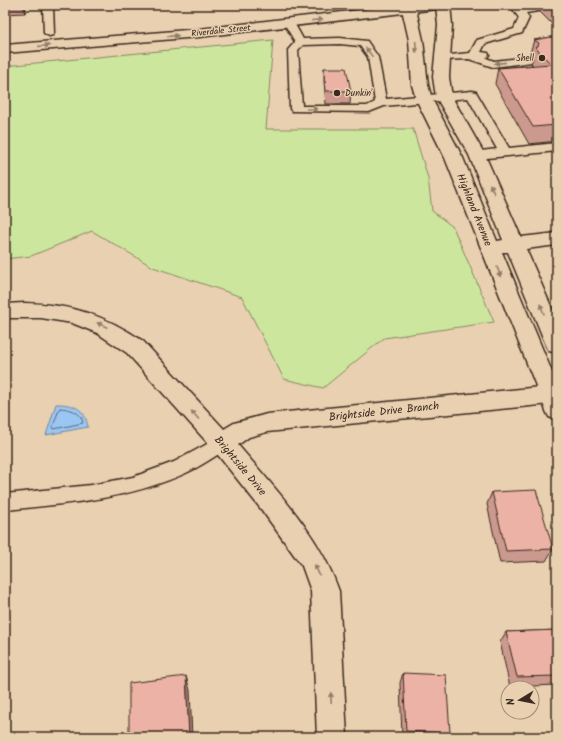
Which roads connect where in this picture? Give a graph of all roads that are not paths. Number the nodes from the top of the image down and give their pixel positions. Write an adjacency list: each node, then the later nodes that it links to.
1 (48, 5): 10 (lane)
2 (320, 5): 6 (main road, Riverdale Street)
3 (437, 5): 7 (main road, Riverdale Street)
4 (443, 5): 16 (main road)
5 (557, 5): 8 (lane)
6 (305, 6): 10 (main road, Riverdale Street)
7 (409, 7): 9 (main road, Riverdale Street, one-way to 7); 18 (main road, Highland Avenue, one-way to 18)
8 (518, 8): 15 (lane)
9 (289, 23): 12 (lane); 13 (main road, Riverdale Street, one-way to 9)
10 (49, 33): 11 (main road, Riverdale Street)
11 (5, 36)
12 (300, 42): 19 (lane, one-way to 12); 19 (lane, one-way to 19)
13 (5, 49)
14 (527, 55): 15 (lane, one-way to 15)
15 (473, 57): 16 (lane)
16 (444, 58): 17 (main road)
17 (444, 96): 18 (lane); 21 (lane); 22 (main road)
18 (424, 99): 19 (lane); 25 (main road, Highland Avenue)
19 (381, 103)
20 (557, 147): 21 (lane)
21 (505, 152): 22 (lane)
22 (477, 155): 24 (main road, one-way to 22)
23 (557, 240): 24 (main road)
24 (516, 245): 25 (main road); 27 (main road, one-way to 24)
25 (489, 246): 28 (main road, Highland Avenue, one-way to 28)
26 (5, 311): 29 (main road, Brightside Drive, one-way to 26)
27 (557, 345)
28 (554, 403): 29 (main road, Brightside Drive Branch)
29 (222, 443): 30 (lane); 31 (main road, Brightside Drive, one-way to 29)
30 (5, 502)
31 (332, 737)

